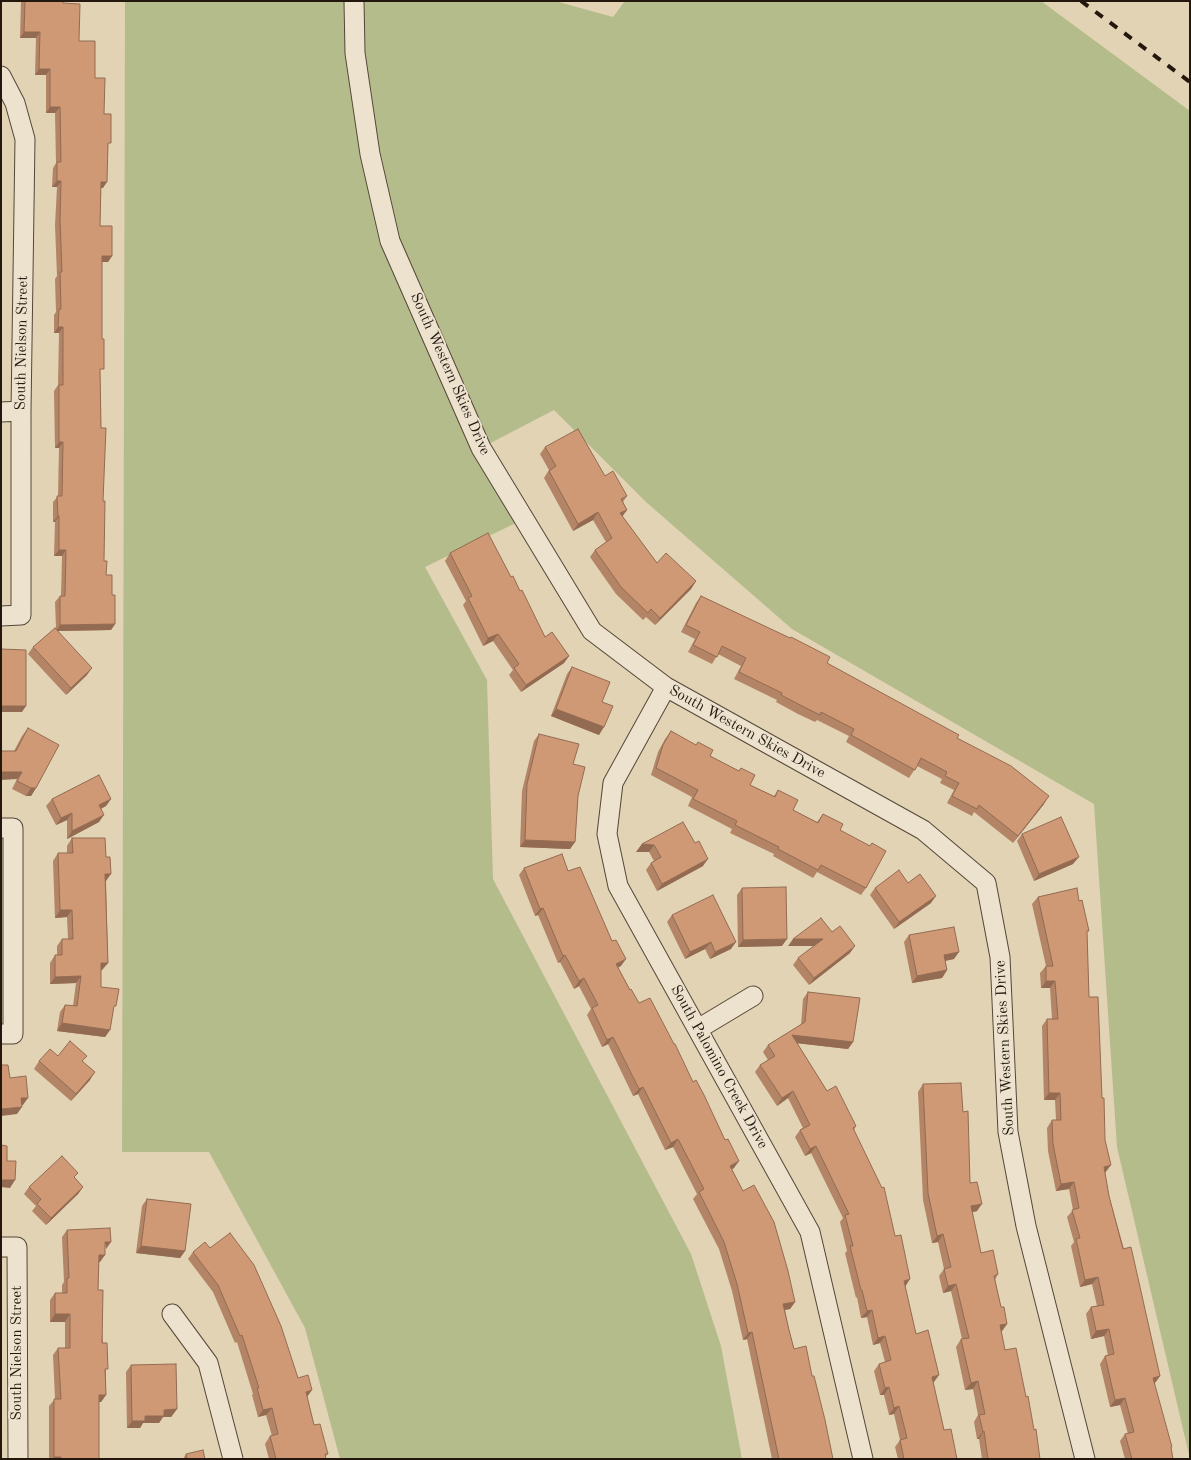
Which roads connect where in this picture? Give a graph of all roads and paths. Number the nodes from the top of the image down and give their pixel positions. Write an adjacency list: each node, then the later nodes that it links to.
1 (354, 1): 6 (street, South Western Skies Drive)
2 (1, 76): 4 (street, South Nielson Street)
3 (1, 412): 4 (street)
4 (21, 412): 5 (street, South Nielson Street)
5 (1, 616)
6 (666, 687): 9 (street, South Palomino Creek Drive); 16 (street, South Western Skies Drive)
7 (7, 828): 10 (street)
8 (753, 996): 9 (street)
9 (698, 1029): 15 (street, South Palomino Creek Drive)
10 (7, 1034)
11 (9, 1247): 13 (street, South Nielson Street)
12 (172, 1314): 14 (street)
13 (18, 1459)
14 (233, 1459)
15 (863, 1459)
16 (1085, 1459)

